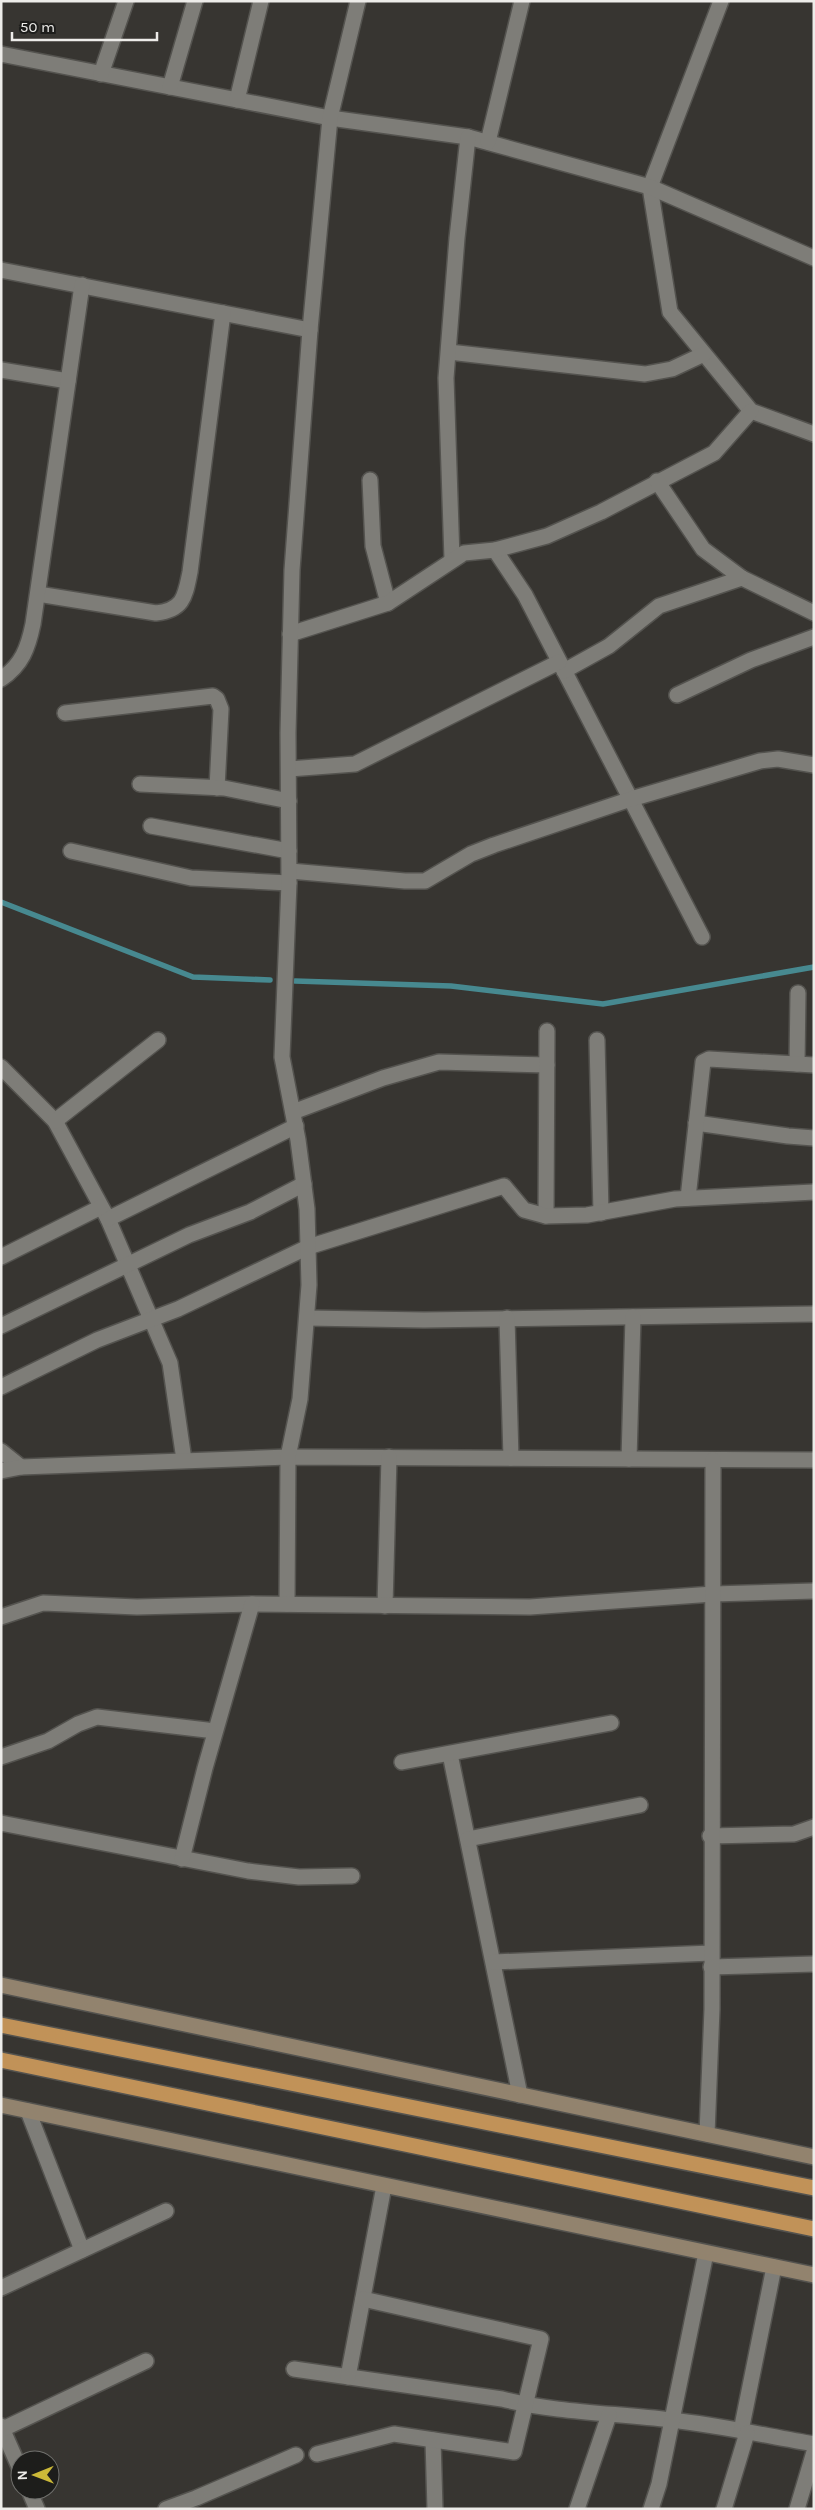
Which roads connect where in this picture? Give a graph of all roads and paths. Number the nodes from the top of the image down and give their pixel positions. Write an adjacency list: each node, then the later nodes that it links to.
1 (126, 1): 8 (street)
2 (195, 1): 9 (street)
3 (261, 1): 10 (street)
4 (358, 1): 11 (street)
5 (522, 1): 13 (street)
6 (722, 1): 14 (street)
7 (1, 54): 8 (street)
8 (101, 74): 9 (street)
9 (170, 87): 10 (street)
10 (237, 100): 11 (street)
11 (330, 118): 12 (street); 19 (street)
12 (468, 137): 13 (street); 20 (street)
13 (488, 142): 14 (street)
14 (650, 187): 15 (street); 21 (street)
15 (814, 258)
16 (1, 270): 17 (street)
17 (82, 286): 18 (street); 23 (street)
18 (223, 313): 19 (street); 31 (street)
19 (310, 330): 34 (street)
20 (449, 352): 21 (street); 29 (street)
21 (704, 354): 24 (street)
22 (1, 370): 23 (street)
23 (68, 381): 31 (street)
24 (750, 411): 25 (street); 27 (street)
25 (814, 434)
26 (370, 480): 32 (street)
27 (657, 481): 28 (street); 30 (street)
28 (495, 550): 29 (street); 36 (street)
29 (452, 559): 32 (street)
30 (742, 578): 33 (street); 36 (street)
31 (38, 594): 37 (street)
32 (388, 603): 34 (street)
33 (814, 613)
34 (290, 634): 41 (street)
35 (814, 637): 38 (street)
36 (562, 667): 41 (street); 44 (street)
37 (1, 679)
38 (677, 694)
39 (65, 713): 43 (street)
40 (814, 766): 44 (street)
41 (289, 769): 45 (street)
42 (140, 784): 43 (street)
43 (217, 788): 45 (street)
44 (631, 799): 49 (street); 50 (street)
45 (289, 801): 48 (street)
46 (150, 826): 48 (street)
47 (71, 851): 49 (street)
48 (289, 851): 49 (street)
49 (290, 877): 59 (street)
50 (702, 937)
51 (798, 993): 55 (street)
52 (547, 1031): 56 (street)
53 (158, 1040): 60 (street)
54 (597, 1040): 67 (street)
55 (798, 1064): 57 (street); 61 (street)
56 (546, 1065): 59 (street); 68 (street)
57 (814, 1065)
58 (1, 1067): 60 (street)
59 (294, 1119): 63 (street); 66 (street)
60 (54, 1121): 66 (street)
61 (696, 1123): 62 (street); 65 (street)
62 (814, 1138)
63 (304, 1184): 69 (street); 71 (street)
64 (814, 1192): 65 (street)
65 (688, 1198): 67 (street)
66 (105, 1213): 70 (street); 71 (street)
67 (601, 1213): 68 (street)
68 (546, 1216): 69 (street)
69 (308, 1246): 74 (street); 76 (street)
70 (1, 1257)
71 (128, 1265): 76 (street); 77 (street)
72 (814, 1314): 73 (street)
73 (633, 1317): 75 (street); 83 (street)
74 (307, 1318): 75 (street); 80 (street)
75 (507, 1318): 82 (street)
76 (150, 1319): 78 (street); 84 (street)
77 (1, 1326)
78 (1, 1387)
79 (1, 1451): 87 (street)
80 (288, 1457): 81 (street); 84 (street); 92 (street)
81 (389, 1457): 82 (street); 93 (street)
82 (512, 1458): 83 (street)
83 (629, 1459): 85 (street)
84 (184, 1460): 87 (street)
85 (714, 1460): 86 (street); 90 (street)
86 (814, 1460)
87 (20, 1467): 88 (street)
88 (1, 1471)
89 (814, 1591): 90 (street)
90 (713, 1594): 93 (street); 103 (street)
91 (252, 1604): 92 (street); 94 (street); 96 (street)
92 (287, 1604): 93 (street)
93 (385, 1606)
94 (1, 1617)
95 (611, 1723): 97 (street)
96 (215, 1731): 98 (street); 105 (street)
97 (450, 1754): 99 (street); 104 (street)
98 (1, 1757)
99 (402, 1762)
100 (640, 1805): 104 (street)
101 (1, 1823): 105 (street)
102 (814, 1827): 103 (street)
103 (710, 1836): 107 (street)
104 (468, 1839): 108 (street)
105 (182, 1858): 106 (street)
106 (352, 1876)
107 (711, 1960): 108 (street); 109 (street); 116 (street)
108 (494, 1962): 113 (street)
109 (814, 1964)
110 (1, 1985): 113 (street)
111 (1, 2026): 119 (highway)
112 (1, 2060): 121 (highway)
113 (520, 2095): 116 (street)
114 (1, 2105): 115 (street)
115 (28, 2110): 118 (street); 122 (street)
116 (707, 2134): 117 (street)
117 (814, 2157)
118 (384, 2186): 123 (street); 127 (street)
119 (814, 2188)
120 (166, 2211): 122 (street)
121 (814, 2229)
122 (82, 2250): 126 (street)
123 (706, 2253): 124 (street); 133 (street)
124 (774, 2267): 125 (street); 135 (street)
125 (814, 2275)
126 (1, 2288)
127 (362, 2299): 130 (street); 131 (street)
128 (146, 2361): 134 (street)
129 (294, 2368): 130 (street)
130 (348, 2377): 131 (street)
131 (525, 2405): 132 (street); 136 (street)
132 (608, 2415): 133 (street); 145 (street)
133 (672, 2420): 135 (street); 146 (street)
134 (2, 2428): 138 (street)
135 (744, 2432): 137 (street); 147 (street)
136 (432, 2440): 140 (street); 144 (street)
137 (814, 2444)
138 (12, 2450)
139 (814, 2452): 148 (street)
140 (317, 2454)
141 (296, 2455): 142 (street)
142 (198, 2504): 143 (street)
143 (166, 2509)
144 (435, 2509)
145 (577, 2509)
146 (651, 2509)
147 (724, 2509)
148 (798, 2509)

